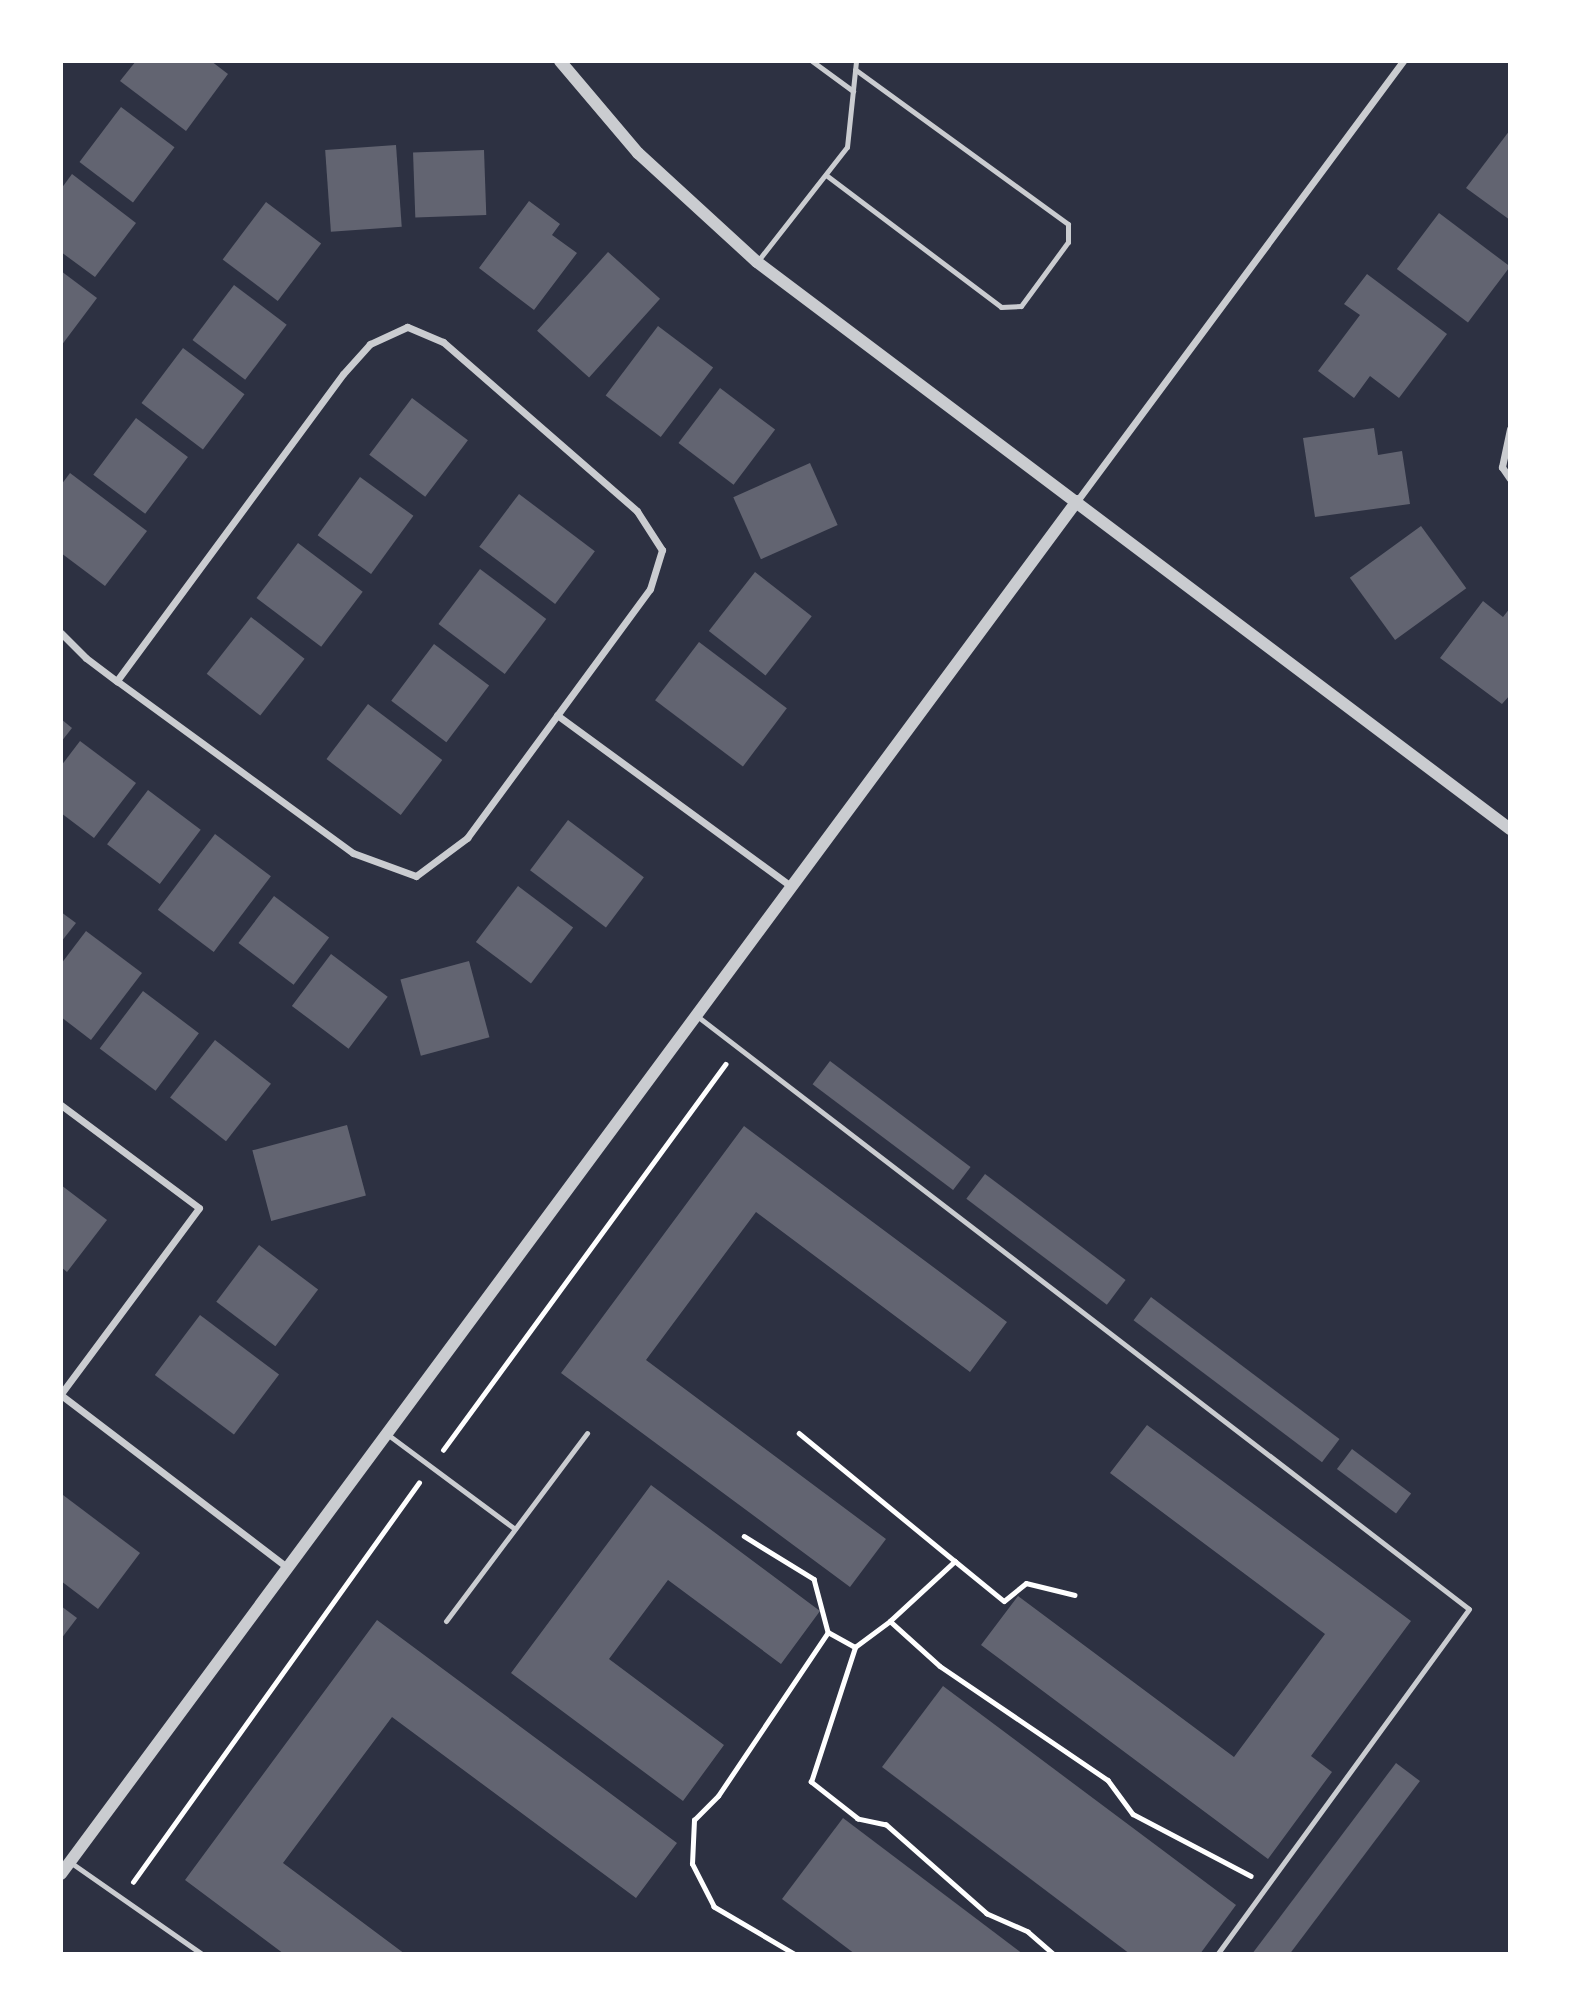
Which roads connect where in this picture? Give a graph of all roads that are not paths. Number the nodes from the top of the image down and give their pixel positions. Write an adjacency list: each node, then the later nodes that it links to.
1 (560, 61): 8 (street)
2 (812, 61): 6 (lane)
3 (856, 61): 5 (lane)
4 (1403, 61): 11 (street)
5 (855, 69): 6 (lane); 7 (lane)
6 (853, 91): 7 (lane)
7 (826, 175): 8 (lane)
8 (758, 262): 11 (street)
9 (1510, 429): 10 (street)
10 (1510, 479)
11 (1077, 500): 15 (street); 16 (street)
12 (61, 633): 13 (street)
13 (117, 681): 14 (street); 14 (street)
14 (557, 715): 16 (street)
15 (1510, 829)
16 (792, 887): 17 (street)
17 (697, 1016): 21 (street); 28 (lane)
18 (61, 1105): 19 (street)
19 (61, 1394): 23 (street)
20 (587, 1433): 22 (lane)
21 (387, 1434): 22 (lane); 23 (street)
22 (515, 1529): 24 (lane)
23 (288, 1568): 25 (street)
24 (446, 1621)
25 (70, 1862): 26 (street); 27 (lane)
26 (61, 1874)
27 (202, 1954)
28 (1217, 1954)

